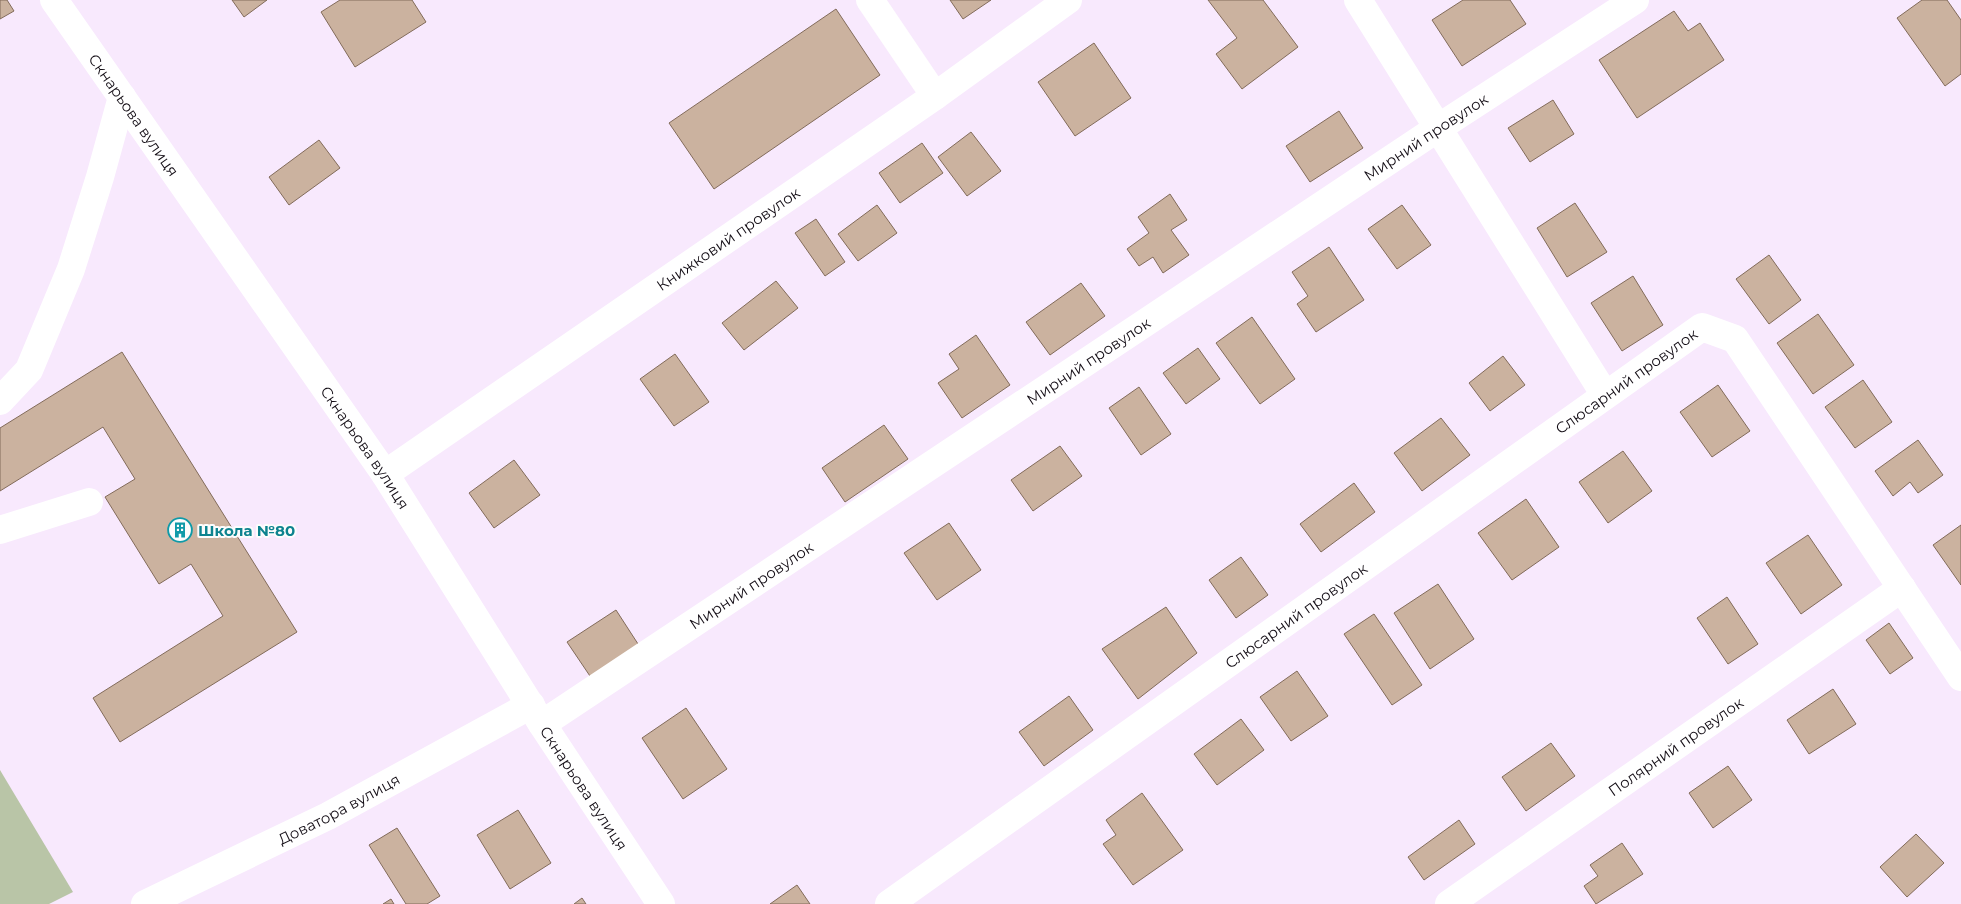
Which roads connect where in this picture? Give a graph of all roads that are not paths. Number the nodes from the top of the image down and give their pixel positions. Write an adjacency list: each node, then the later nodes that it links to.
1 (54, 0): 7 (street, Скнарьова вулиця)
2 (870, 0): 6 (street)
3 (1068, 0): 6 (street, Книжковий провулок)
4 (1358, 0): 8 (street)
5 (1635, 0): 8 (street, Мирний провулок)
6 (935, 96): 11 (street, Книжковий провулок)
7 (122, 97): 10 (street); 11 (street, Скнарьова вулиця)
8 (1438, 128): 9 (street); 16 (street, Мирний провулок)
9 (1605, 395): 14 (street, Слюсарний провулок); 19 (street, Слюсарний провулок)
10 (0, 401)
11 (385, 474): 16 (street, Скнарьова вулиця)
12 (88, 502): 13 (street)
13 (0, 530)
14 (1902, 588): 15 (street); 20 (street, Полярний провулок)
15 (1961, 677)
16 (537, 715): 17 (street, Доватора вулиця); 18 (street, Скнарьова вулиця)
17 (144, 904)
18 (661, 904)
19 (889, 904)
20 (1449, 904)

